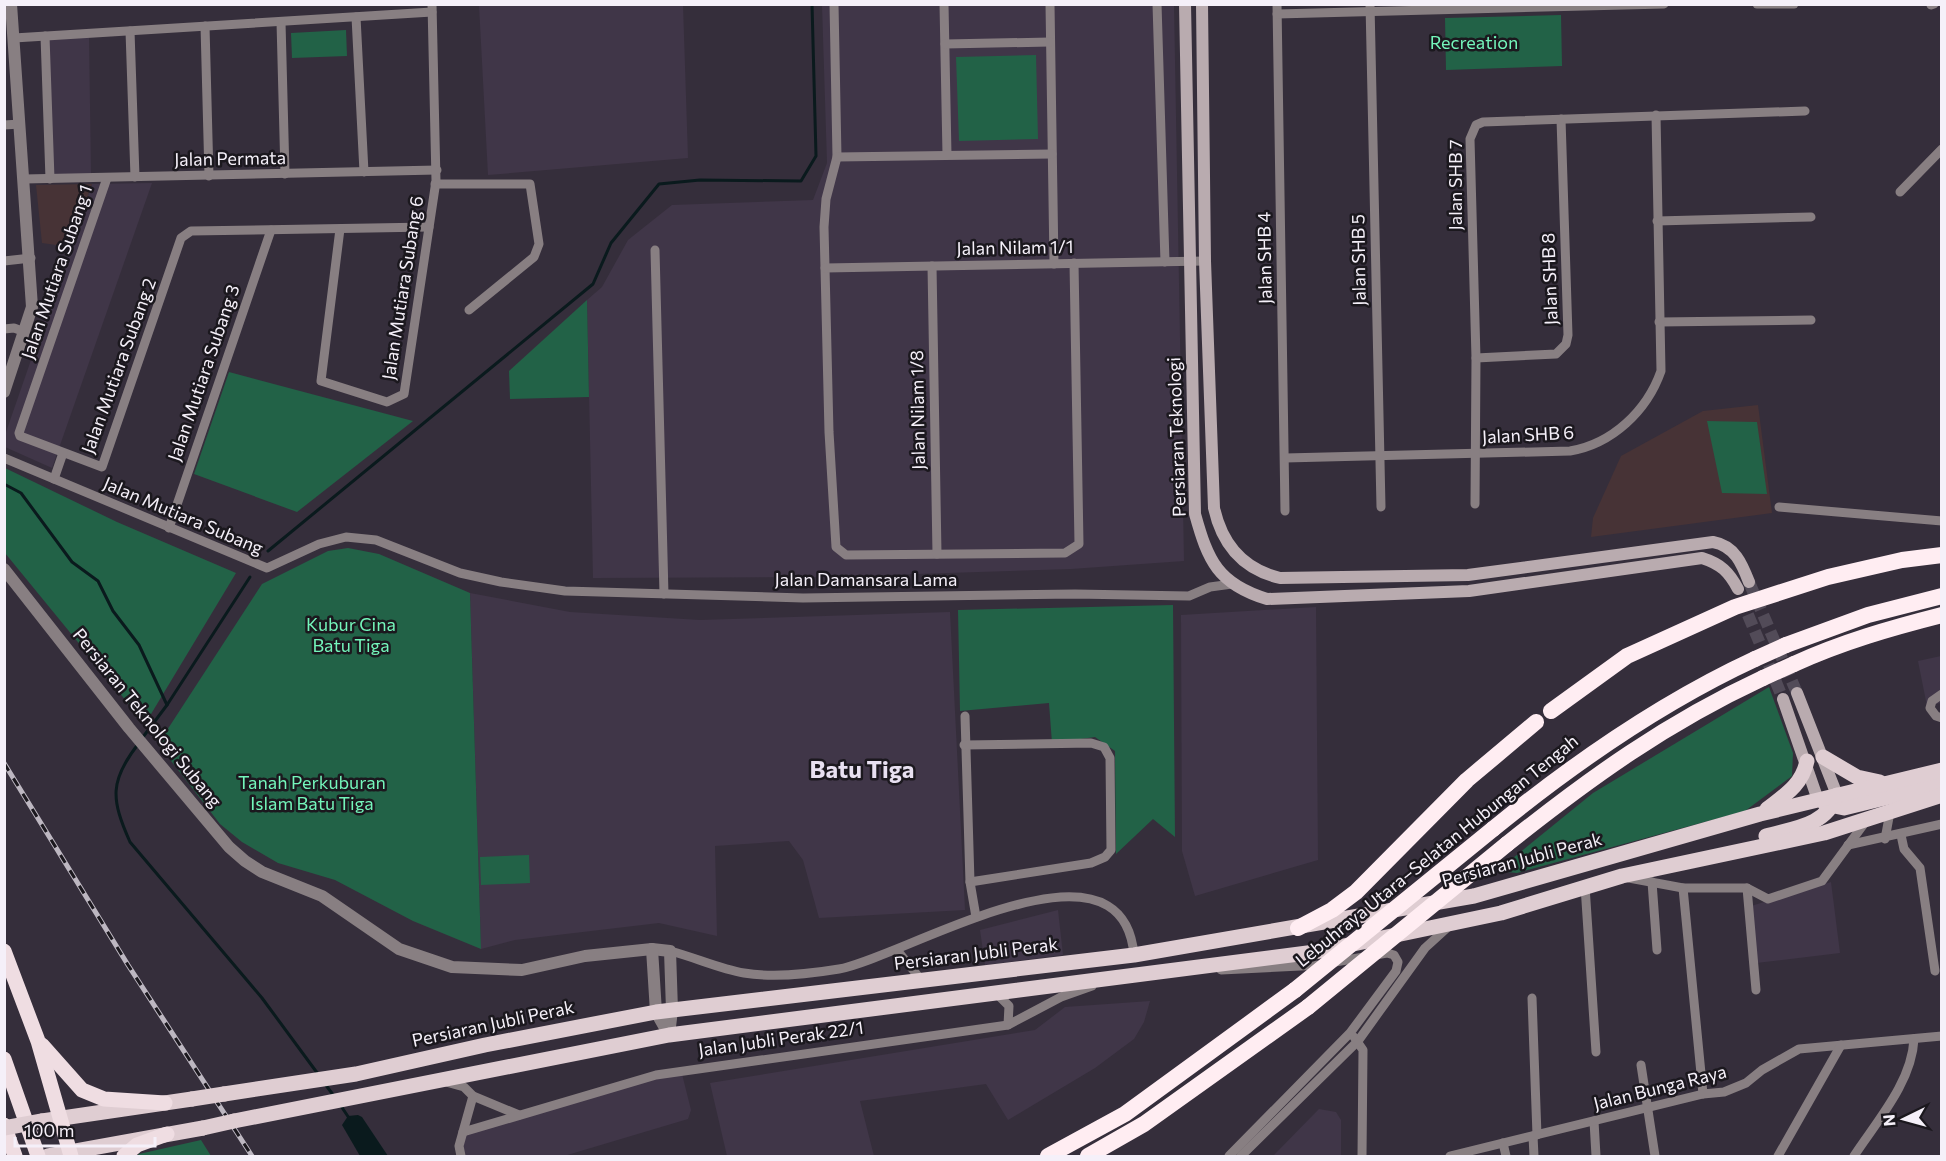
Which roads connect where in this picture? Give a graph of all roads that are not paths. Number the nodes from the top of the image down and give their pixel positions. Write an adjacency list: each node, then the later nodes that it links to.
1 (11, 4): 22 (street)
2 (834, 4): 33 (street)
3 (944, 4): 24 (street)
4 (1050, 4): 23 (street)
5 (1157, 4): 53 (street)
6 (1185, 4): 54 (main road, Persiaran Teknologi)
7 (1202, 4): 52 (main road, Persiaran Teknologi)
8 (1664, 4): 11 (street)
9 (1757, 4): 10 (street)
10 (1794, 4)
11 (1607, 6): 13 (street)
12 (1489, 7): 13 (street); 15 (street)
13 (1507, 7)
14 (432, 8): 17 (street); 34 (street, Jalan Mutiara Subang 6)
15 (1370, 8): 16 (street); 68 (street, Jalan SHB 5)
16 (1277, 9): 70 (street, Jalan SHB 4)
17 (356, 17): 18 (street); 35 (street)
18 (281, 22): 19 (street); 36 (street)
19 (205, 26): 20 (street); 37 (street)
20 (130, 31): 21 (street); 38 (street)
21 (45, 36): 22 (street); 41 (street)
22 (14, 38): 28 (street)
23 (1050, 42): 24 (street); 31 (street)
24 (945, 44): 32 (street)
25 (1805, 111): 26 (street, Jalan SHB 7)
26 (1656, 115): 27 (street, Jalan SHB 7); 45 (street, Jalan SHB 6)
27 (1561, 118): 64 (street, Jalan SHB 7); 64 (street, Jalan SHB 8)
28 (20, 124): 29 (street); 40 (street)
29 (4, 125)
30 (1941, 149): 43 (street)
31 (1052, 154): 32 (street); 55 (street)
32 (947, 156): 33 (street)
33 (837, 157): 58 (street)
34 (437, 171): 35 (street, Jalan Permata); 42 (street, Jalan Mutiara Subang 6)
35 (364, 172): 36 (street, Jalan Permata)
36 (285, 174): 37 (street, Jalan Permata)
37 (209, 176): 38 (street, Jalan Permata)
38 (135, 177): 39 (street, Jalan Permata)
39 (107, 178): 41 (street, Jalan Permata); 66 (street, Jalan Mutiara Subang 1)
40 (24, 179): 41 (street, Jalan Permata); 50 (street)
41 (50, 179)
42 (435, 184): 46 (street, Jalan Mutiara Subang 6); 59 (street)
43 (1900, 192)
44 (1811, 217): 45 (street)
45 (1657, 221): 61 (street, Jalan SHB 6)
46 (429, 227): 47 (street); 47 (street, Jalan Mutiara Subang 6)
47 (340, 228): 48 (street)
48 (271, 230): 66 (street, Jalan Mutiara Subang 2); 77 (street, Jalan Mutiara Subang 3)
49 (655, 250): 87 (street)
50 (30, 258): 51 (street); 63 (street)
51 (4, 261)
52 (1205, 261): 54 (street, Jalan Nilam 1/1); 82 (main road, Persiaran Teknologi)
53 (1165, 262): 54 (street, Jalan Nilam 1/1); 56 (street, Jalan Nilam 1/1)
54 (1190, 262): 81 (main road, Persiaran Teknologi)
55 (1054, 264): 56 (street, Jalan Nilam 1/1); 57 (street, Jalan Nilam 1/1)
56 (1074, 264): 78 (street)
57 (932, 266): 58 (street, Jalan Nilam 1/1); 78 (street, Jalan Nilam 1/8)
58 (825, 268): 78 (street)
59 (469, 310)
60 (1810, 320): 61 (street)
61 (1659, 322): 67 (street, Jalan SHB 6)
62 (4, 329): 63 (street)
63 (25, 332): 65 (street)
64 (1476, 358): 67 (street, Jalan SHB 7)
65 (4, 392)
66 (63, 453): 71 (street)
67 (1476, 455): 68 (street, Jalan SHB 6); 72 (street, Jalan SHB 7)
68 (1379, 456): 70 (street, Jalan SHB 6); 73 (street, Jalan SHB 5)
69 (4, 458): 71 (street, Jalan Mutiara Subang)
70 (1285, 458): 75 (street, Jalan SHB 4)
71 (54, 479): 77 (street, Jalan Mutiara Subang)
72 (1475, 504)
73 (1381, 507)
74 (1779, 507): 76 (street)
75 (1285, 511)
76 (1941, 521)
77 (169, 528): 84 (street, Jalan Mutiara Subang)
78 (937, 554)
79 (1941, 555): 93 (highway)
80 (4, 569): 121 (street, Persiaran Teknologi Subang)
81 (1217, 571): 83 (main road, Persiaran Teknologi); 85 (street)
82 (1749, 582)
83 (1232, 584): 85 (street, Jalan Damansara Lama); 86 (main road, Persiaran Teknologi)
84 (521, 586): 87 (street, Jalan Damansara Lama)
85 (1209, 587): 87 (street, Jalan Damansara Lama)
86 (1738, 589)
87 (664, 594)
88 (1941, 596): 167 (highway, Lebuhraya Utara–Selatan Hubungan Tengah, bridge)
89 (1941, 615): 168 (highway, bridge)
90 (1797, 693): 98 (main road)
91 (1941, 694): 95 (street)
92 (1783, 699): 99 (main road)
93 (1551, 711)
94 (965, 716): 97 (street)
95 (1941, 718)
96 (1536, 722): 120 (highway)
97 (964, 745): 113 (street); 113 (street)
98 (1823, 757): 101 (main road); 103 (main road)
99 (1807, 761): 103 (main road); 105 (main road)
100 (1941, 770): 101 (main road, Persiaran Jubli Perak)
101 (1883, 783): 103 (main road, Persiaran Jubli Perak)
102 (1941, 795): 103 (main road); 104 (main road)
103 (1829, 801): 105 (main road, Persiaran Jubli Perak); 111 (main road)
104 (1890, 812): 106 (main road); 109 (street)
105 (1760, 814): 120 (main road, Persiaran Jubli Perak)
106 (1868, 819): 110 (street); 111 (main road)
107 (1941, 824): 108 (street)
108 (1901, 835): 109 (street); 128 (street)
109 (1885, 839): 110 (street)
110 (1848, 845): 117 (street)
111 (1729, 855): 112 (main road)
112 (1622, 876): 114 (street); 115 (main road)
113 (970, 882): 118 (street)
114 (1652, 882): 116 (street); 123 (street)
115 (1585, 886): 119 (main road); 144 (street)
116 (1683, 888): 117 (street); 148 (street)
117 (1747, 888): 131 (street)
118 (976, 917): 122 (street, Persiaran Teknologi Subang); 126 (street, Persiaran Teknologi Subang)
119 (1466, 919): 127 (main road); 142 (street)
120 (1298, 928): 126 (main road, Persiaran Jubli Perak)
121 (652, 949): 125 (street, Persiaran Teknologi Subang); 135 (street)
122 (897, 950): 125 (street, Persiaran Teknologi Subang); 129 (street)
123 (1657, 950)
124 (4, 951): 141 (highway)
125 (670, 951): 134 (street)
126 (1134, 955): 129 (main road, Persiaran Jubli Perak)
127 (1176, 970): 130 (main road); 137 (street)
128 (1935, 971)
129 (922, 981): 134 (main road, Persiaran Jubli Perak)
130 (1102, 982): 132 (main road); 136 (street, Jalan Jubli Perak 22/1)
131 (1756, 990)
132 (997, 994): 136 (street); 138 (main road)
133 (1532, 998): 158 (street)
134 (672, 1010): 135 (main road, Persiaran Jubli Perak); 138 (street)
135 (656, 1012): 138 (street); 150 (main road, Persiaran Jubli Perak, bridge)
136 (1008, 1025): 152 (street, Jalan Jubli Perak 22/1)
137 (1350, 1033): 142 (street); 169 (street)
138 (669, 1035): 147 (main road)
139 (1941, 1036): 140 (street, Jalan Bunga Raya)
140 (1914, 1039): 143 (street, Jalan Bunga Raya); 178 (street)
141 (38, 1041): 150 (highway); 153 (highway)
142 (1358, 1041): 170 (street); 171 (street)
143 (1841, 1045): 148 (street, Jalan Bunga Raya); 177 (street)
144 (1596, 1052)
145 (4, 1059): 163 (highway)
146 (1641, 1065): 151 (street)
147 (436, 1082): 149 (street); 157 (main road, bridge)
148 (1703, 1094): 151 (street, Jalan Bunga Raya)
149 (473, 1096): 152 (street); 156 (street)
150 (165, 1103): 153 (main road, Persiaran Jubli Perak)
151 (1648, 1108): 154 (street, Jalan Bunga Raya); 176 (street)
152 (519, 1115): 156 (street, Jalan Jubli Perak 22/1)
153 (61, 1117): 155 (main road, Persiaran Jubli Perak, bridge); 160 (highway)
154 (1594, 1121): 158 (street, Jalan Bunga Raya); 175 (street)
155 (4, 1127): 162 (highway)
156 (463, 1132): 166 (street)
157 (167, 1134): 160 (main road); 165 (highway)
158 (1535, 1136): 159 (street, Jalan Bunga Raya); 174 (street)
159 (1503, 1143): 161 (street, Jalan Bunga Raya); 173 (street)
160 (70, 1155): 164 (main road)
161 (1466, 1155): 172 (street, Jalan Bunga Raya)
162 (15, 1156)
163 (38, 1156)
164 (50, 1156)
165 (124, 1156)
166 (460, 1156)
167 (1048, 1156)
168 (1088, 1156)
169 (1229, 1156)
170 (1241, 1156)
171 (1362, 1156)
172 (1450, 1156)
173 (1506, 1156)
174 (1534, 1156)
175 (1596, 1156)
176 (1655, 1156)
177 (1778, 1156)
178 (1854, 1156)

